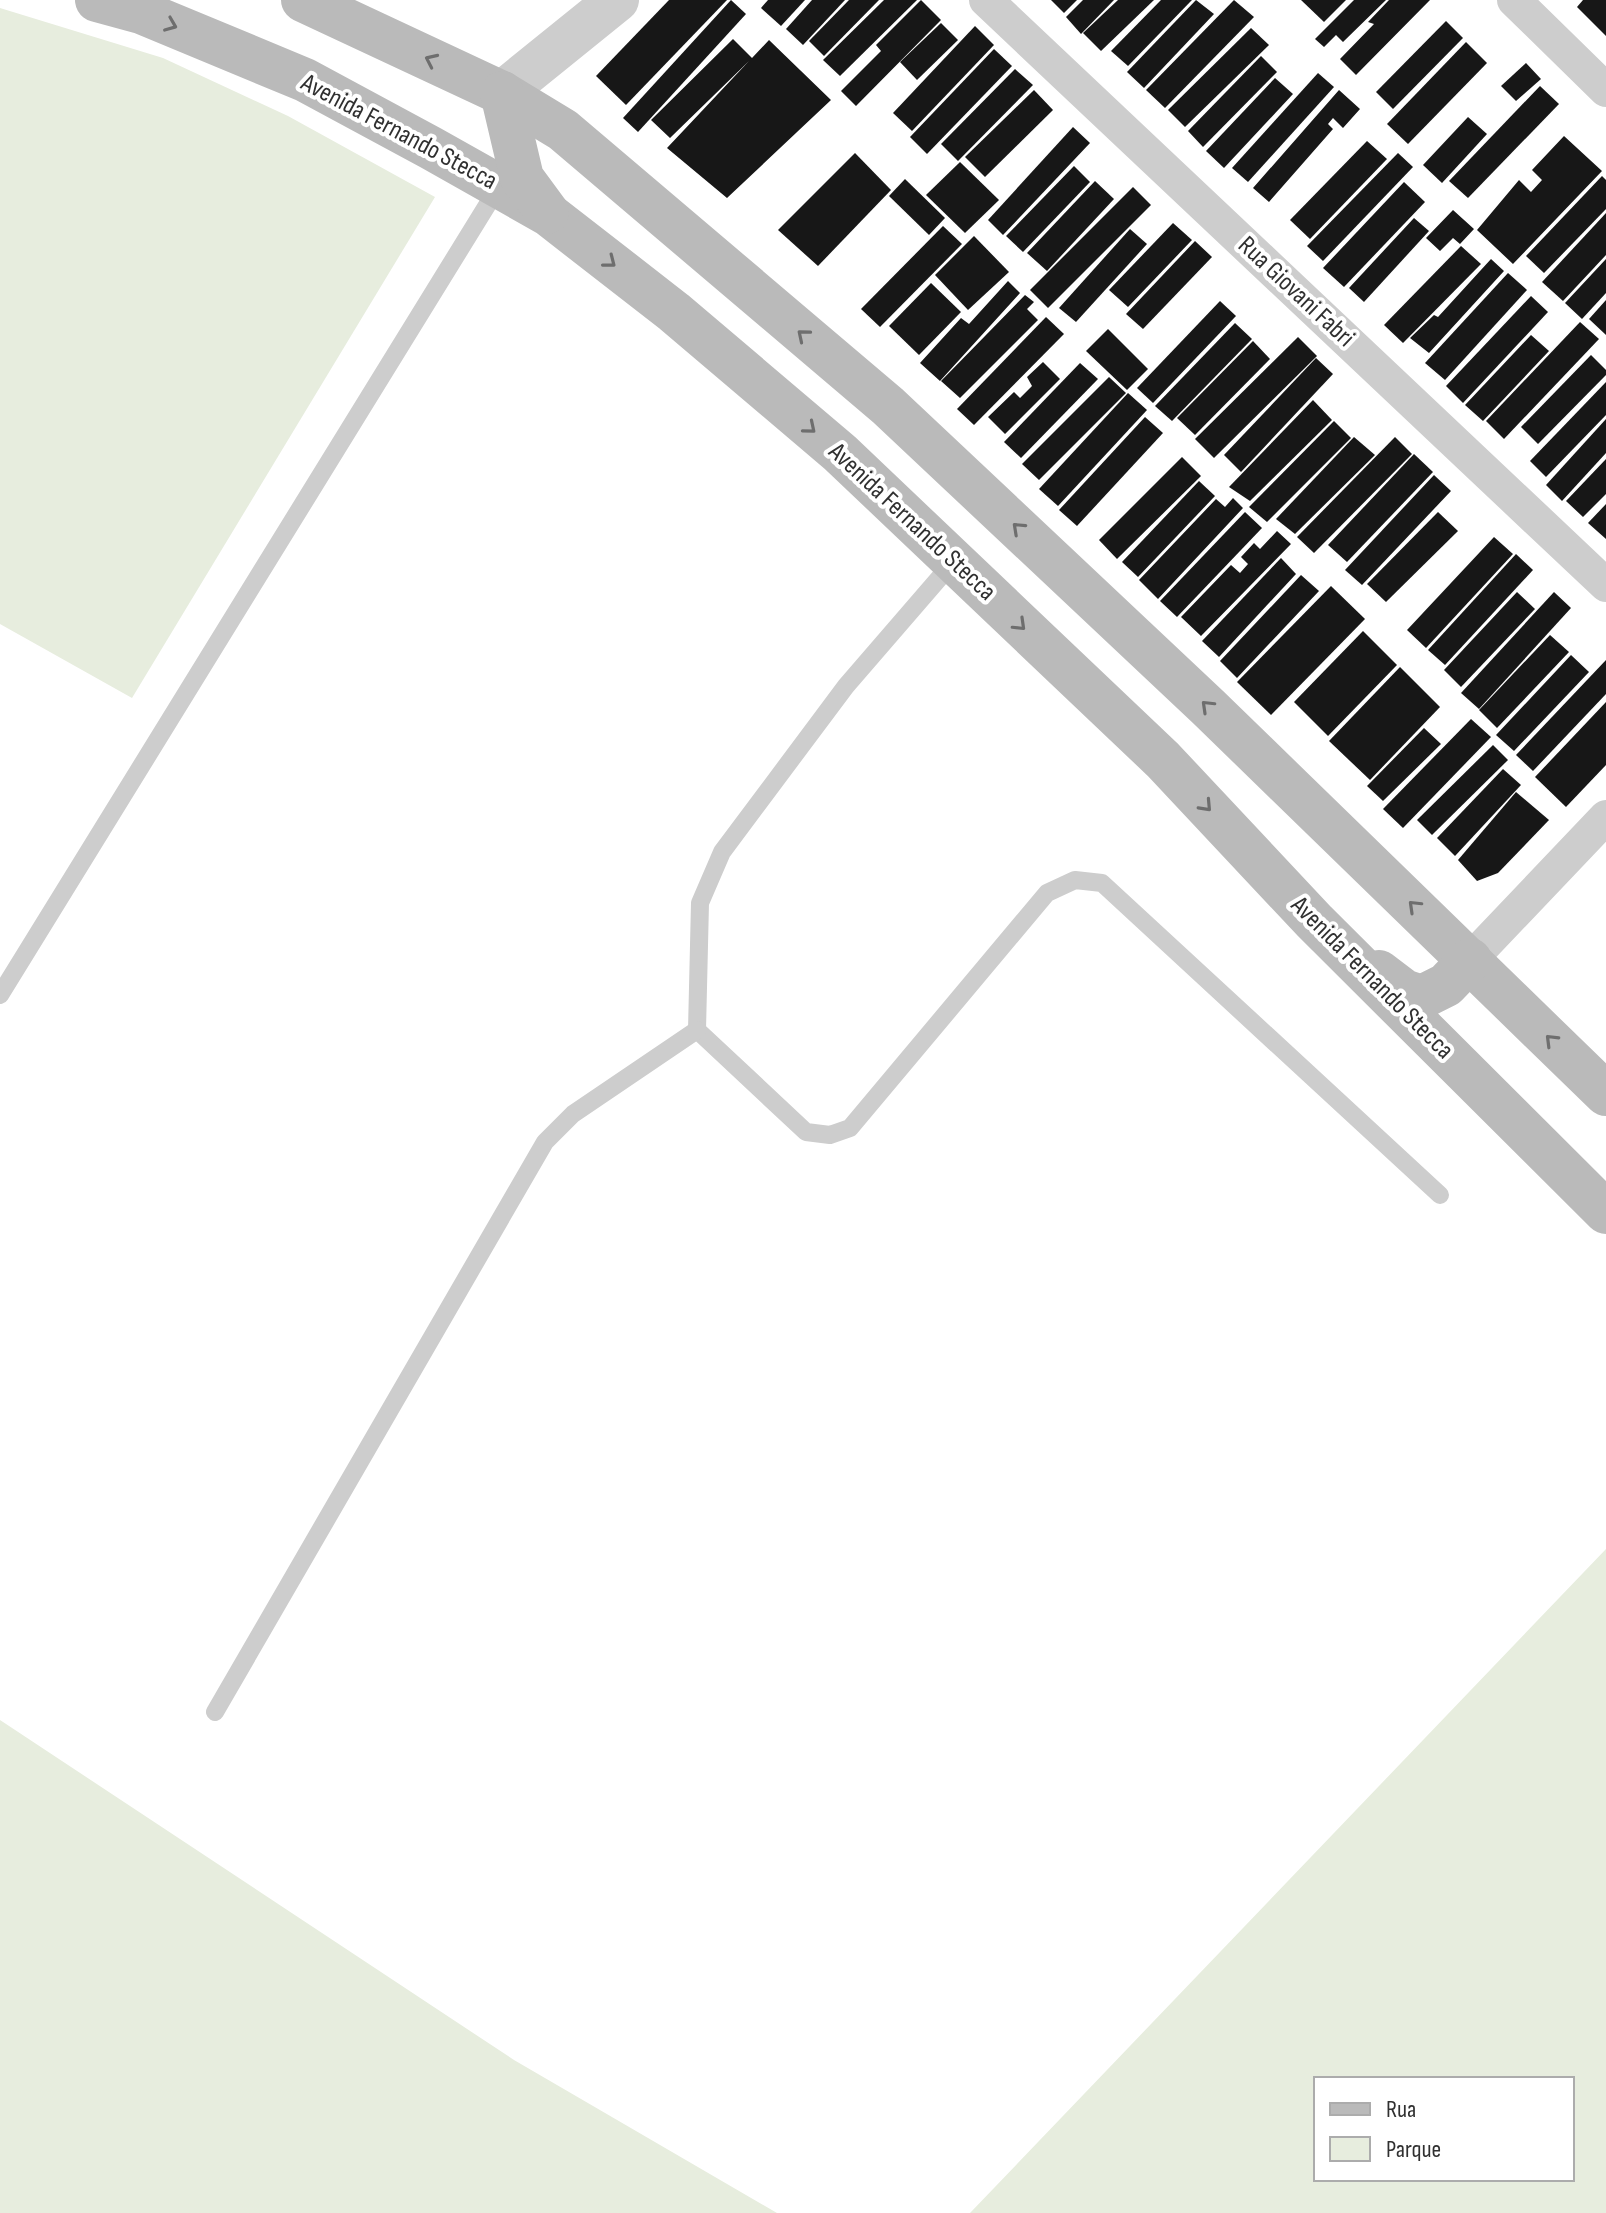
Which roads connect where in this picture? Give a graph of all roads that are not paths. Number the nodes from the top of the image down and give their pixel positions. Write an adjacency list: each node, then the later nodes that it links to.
1 (97, 0): 8 (main road, Avenida Fernando Stecca, one-way to 8)
2 (303, 0): 7 (main road, one-way to 2)
3 (617, 0): 7 (street)
4 (986, 0): 11 (street, Rua Giovani Fabri)
5 (1514, 0): 6 (street)
6 (1606, 90)
7 (502, 93): 9 (main road); 14 (main road, one-way to 7)
8 (499, 186): 9 (main road, Avenida Fernando Stecca); 15 (lane)
9 (548, 214): 10 (main road, Avenida Fernando Stecca, one-way to 10)
10 (954, 561): 13 (main road, Avenida Fernando Stecca, one-way to 13); 16 (lane)
11 (1606, 585)
12 (1606, 817): 14 (street)
13 (1314, 921): 14 (main road); 19 (main road, Avenida Fernando Stecca)
14 (1470, 960): 17 (main road, one-way to 14)
15 (0, 995)
16 (697, 1030): 18 (lane); 20 (lane)
17 (1606, 1094)
18 (1440, 1195)
19 (1606, 1212)
20 (215, 1712)

